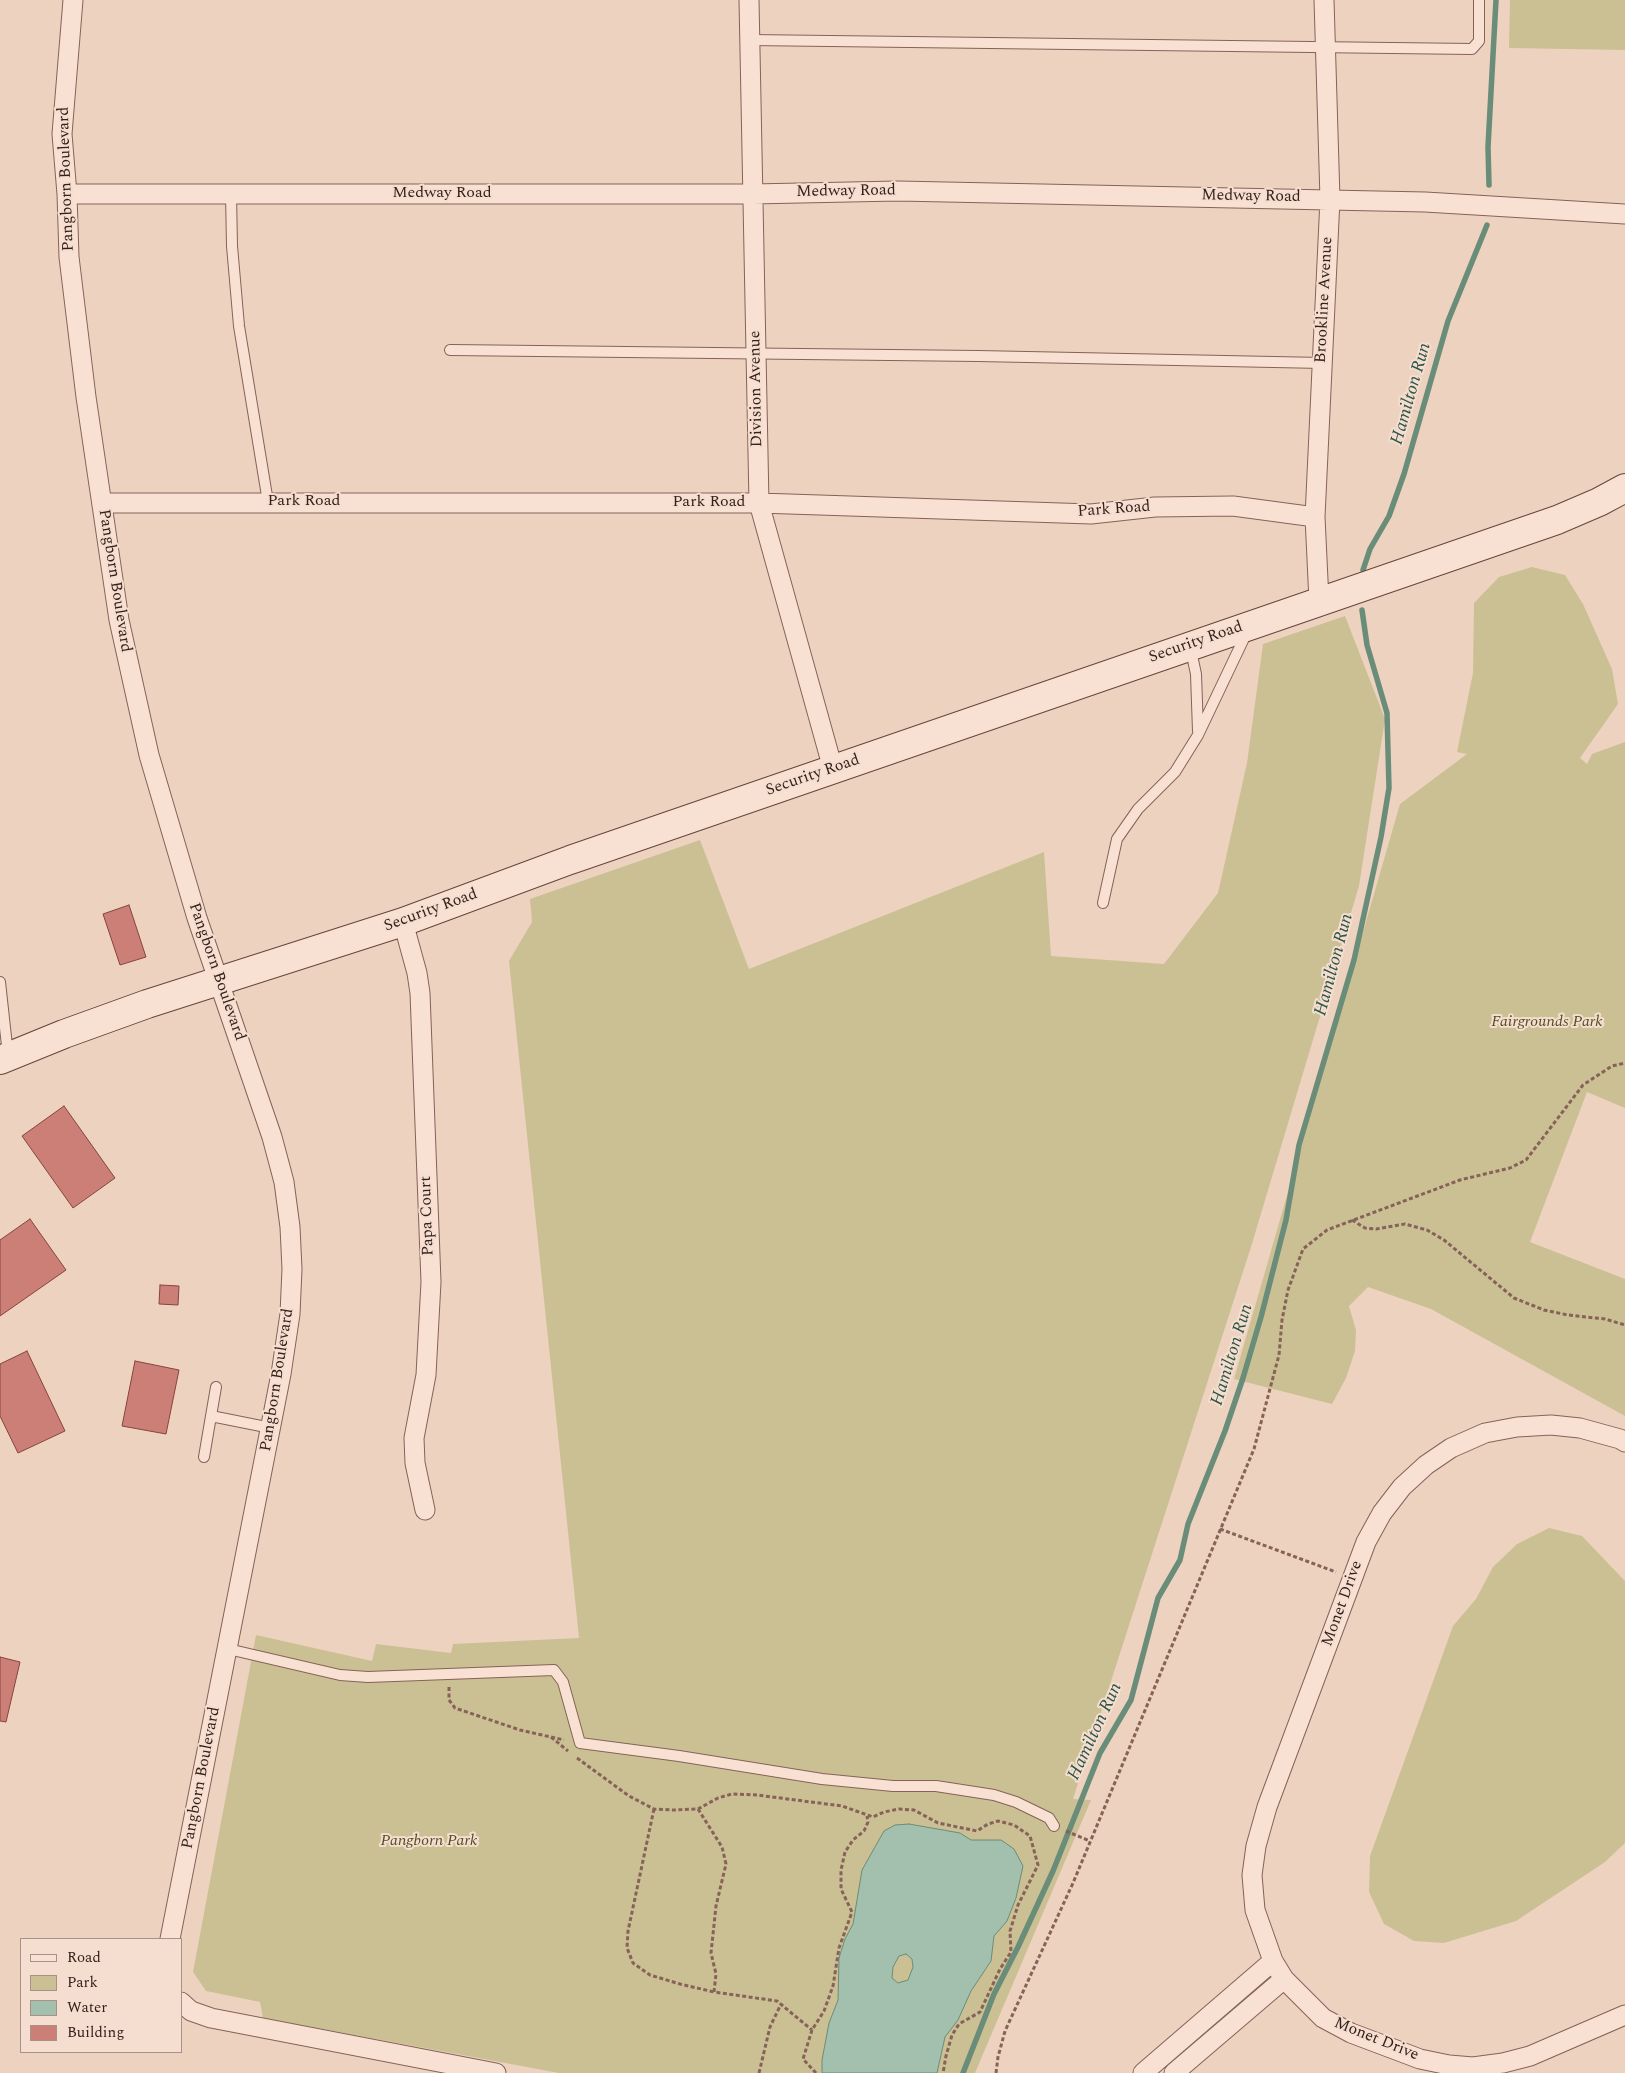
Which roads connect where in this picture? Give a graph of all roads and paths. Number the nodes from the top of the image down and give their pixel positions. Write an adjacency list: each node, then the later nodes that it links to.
1 (73, 0): 7 (street, Pangborn Boulevard)
2 (749, 0): 5 (street, Division Avenue)
3 (1324, 0): 6 (street, Brookline Avenue)
4 (1480, 0): 6 (lane)
5 (749, 40): 6 (lane); 9 (street, Division Avenue)
6 (1326, 46): 10 (street, Brookline Avenue)
7 (68, 194): 8 (street, Medway Road); 17 (street, Pangborn Boulevard)
8 (231, 194): 9 (street, Medway Road); 16 (lane)
9 (752, 194): 10 (street, Medway Road); 13 (street, Division Avenue)
10 (1330, 199): 11 (street, Medway Road); 14 (street, Brookline Avenue)
11 (1625, 214)
12 (450, 350): 13 (lane)
13 (756, 354): 14 (lane); 18 (street, Division Avenue)
14 (1322, 364): 19 (street, Brookline Avenue)
15 (1625, 488): 20 (street, Security Road)
16 (268, 502): 17 (street, Park Road); 18 (street, Park Road)
17 (102, 503): 27 (street, Pangborn Boulevard)
18 (759, 503): 19 (street, Park Road); 24 (street, Division Avenue)
19 (1316, 517): 20 (street, Brookline Avenue)
20 (1319, 601): 21 (street, Security Road)
21 (1251, 624): 22 (street, Security Road); 23 (lane)
22 (1190, 646): 23 (lane); 24 (street, Security Road)
23 (1198, 734): 25 (lane)
24 (833, 769): 26 (street, Security Road)
25 (1103, 903)
26 (403, 922): 27 (street, Security Road); 38 (street, Papa Court)
27 (219, 980): 29 (street, Security Road); 35 (street, Pangborn Boulevard)
28 (0, 982): 29 (lane)
29 (4, 1058)
30 (1625, 1064): 31 (path)
31 (1352, 1220): 32 (path); 39 (path)
32 (1625, 1325)
33 (216, 1387): 34 (lane)
34 (211, 1416): 35 (lane); 37 (lane)
35 (271, 1428): 41 (street, Pangborn Boulevard)
36 (1625, 1442): 40 (street, Monet Drive)
37 (204, 1457)
38 (425, 1510)
39 (1220, 1530): 40 (path); 49 (path)
40 (1353, 1578): 51 (street, Monet Drive)
41 (228, 1649): 42 (lane); 50 (street, Pangborn Boulevard)
42 (449, 1674): 43 (path); 44 (lane)
43 (551, 1737): 44 (path); 45 (path)
44 (580, 1743): 48 (lane)
45 (654, 1809): 46 (path); 53 (path)
46 (698, 1809): 47 (path); 53 (path)
47 (867, 1816): 57 (path); 61 (path)
48 (1054, 1826): 49 (path)
49 (1090, 1841): 62 (path)
50 (170, 1938)
51 (1273, 1961): 52 (street, Monet Drive); 63 (street)
52 (1284, 1979): 56 (street, Monet Drive); 64 (street)
53 (714, 1992): 55 (path)
54 (182, 2003): 58 (street)
55 (781, 2004): 57 (path); 59 (path)
56 (1625, 2015)
57 (812, 2030): 60 (path)
58 (496, 2073)
59 (759, 2073)
60 (816, 2073)
61 (943, 2073)
62 (996, 2073)
63 (1143, 2073)
64 (1174, 2073)

